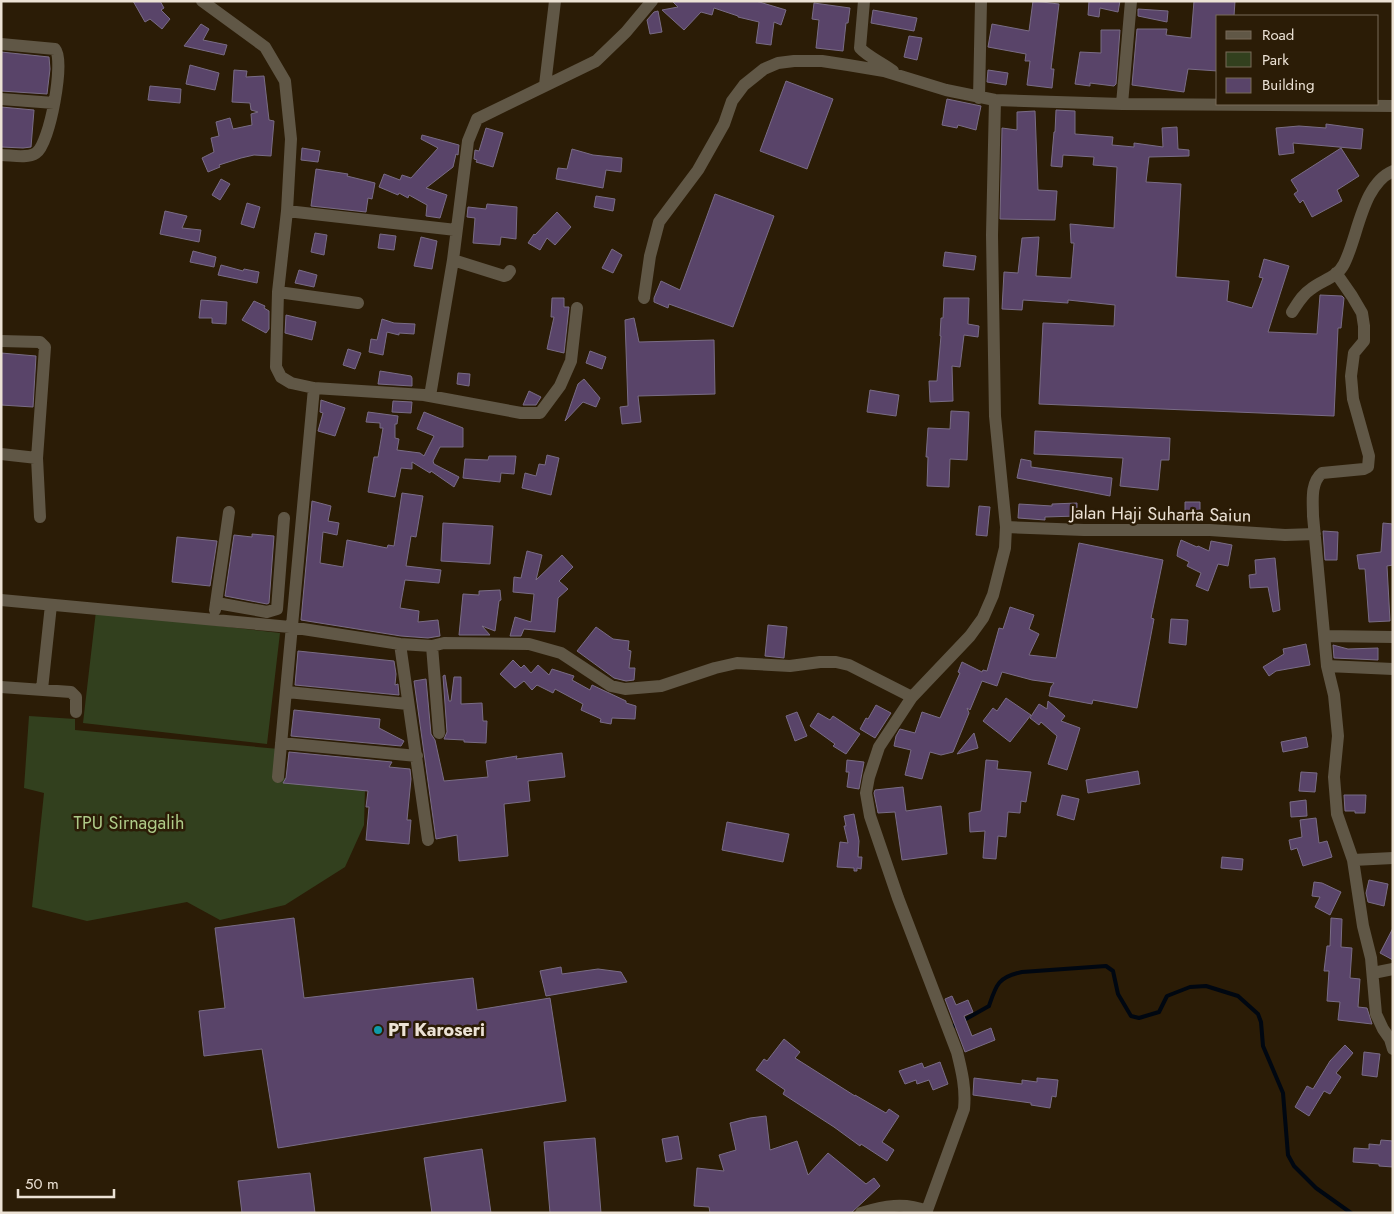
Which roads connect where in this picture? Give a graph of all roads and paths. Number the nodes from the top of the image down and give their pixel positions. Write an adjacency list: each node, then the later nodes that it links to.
1 (202, 1): 20 (street)
2 (555, 1): 9 (street)
3 (652, 1): 9 (street)
4 (864, 1): 8 (street)
5 (981, 1): 10 (street)
6 (1131, 1): 14 (street)
7 (1, 44): 13 (street)
8 (899, 76): 10 (street); 26 (street)
9 (545, 85): 21 (street)
10 (979, 98): 12 (street)
11 (1, 99): 13 (street)
12 (995, 100): 14 (street); 38 (street)
13 (54, 103): 18 (street)
14 (1122, 104): 15 (street)
15 (1216, 105)
16 (1258, 105): 17 (street)
17 (1393, 106)
18 (1, 155)
19 (1393, 171): 24 (street)
20 (286, 211): 21 (street); 25 (street)
21 (456, 230): 22 (street)
22 (453, 260): 23 (street); 32 (street)
23 (510, 271)
24 (1336, 273): 29 (street); 39 (street)
25 (278, 292): 27 (street); 31 (street)
26 (644, 298)
27 (358, 303)
28 (576, 308): 32 (street)
29 (1292, 312)
30 (1, 341): 34 (street)
31 (314, 388): 32 (street); 44 (street)
32 (430, 396)
33 (1, 454): 34 (street)
34 (37, 458): 36 (street)
35 (229, 512): 41 (street)
36 (40, 517)
37 (284, 518): 41 (street)
38 (1006, 527): 39 (street, Jalan Haji Suharta Saiun); 54 (street)
39 (1314, 534): 45 (street)
40 (1, 600): 42 (street)
41 (217, 602): 43 (street)
42 (51, 605): 43 (street); 52 (street)
43 (214, 620): 44 (street)
44 (290, 627): 47 (street); 53 (street)
45 (1325, 636): 46 (street); 49 (street)
46 (1393, 637)
47 (400, 644): 48 (street); 55 (street)
48 (432, 646): 54 (street); 57 (street)
49 (1328, 666): 50 (street); 63 (street)
50 (1393, 669)
51 (1, 687): 52 (street)
52 (42, 690): 56 (street)
53 (286, 692): 55 (street); 58 (street)
54 (912, 697): 67 (street)
55 (408, 704): 59 (street)
56 (76, 712)
57 (439, 732)
58 (281, 743): 59 (street); 60 (street)
59 (416, 756): 61 (street)
60 (278, 778)
61 (428, 840)
62 (1393, 858): 63 (street)
63 (1353, 860): 65 (street)
64 (1393, 969): 65 (street)
65 (1372, 973): 66 (street)
66 (1393, 1048)
67 (927, 1212): 68 (street)
68 (861, 1213)

